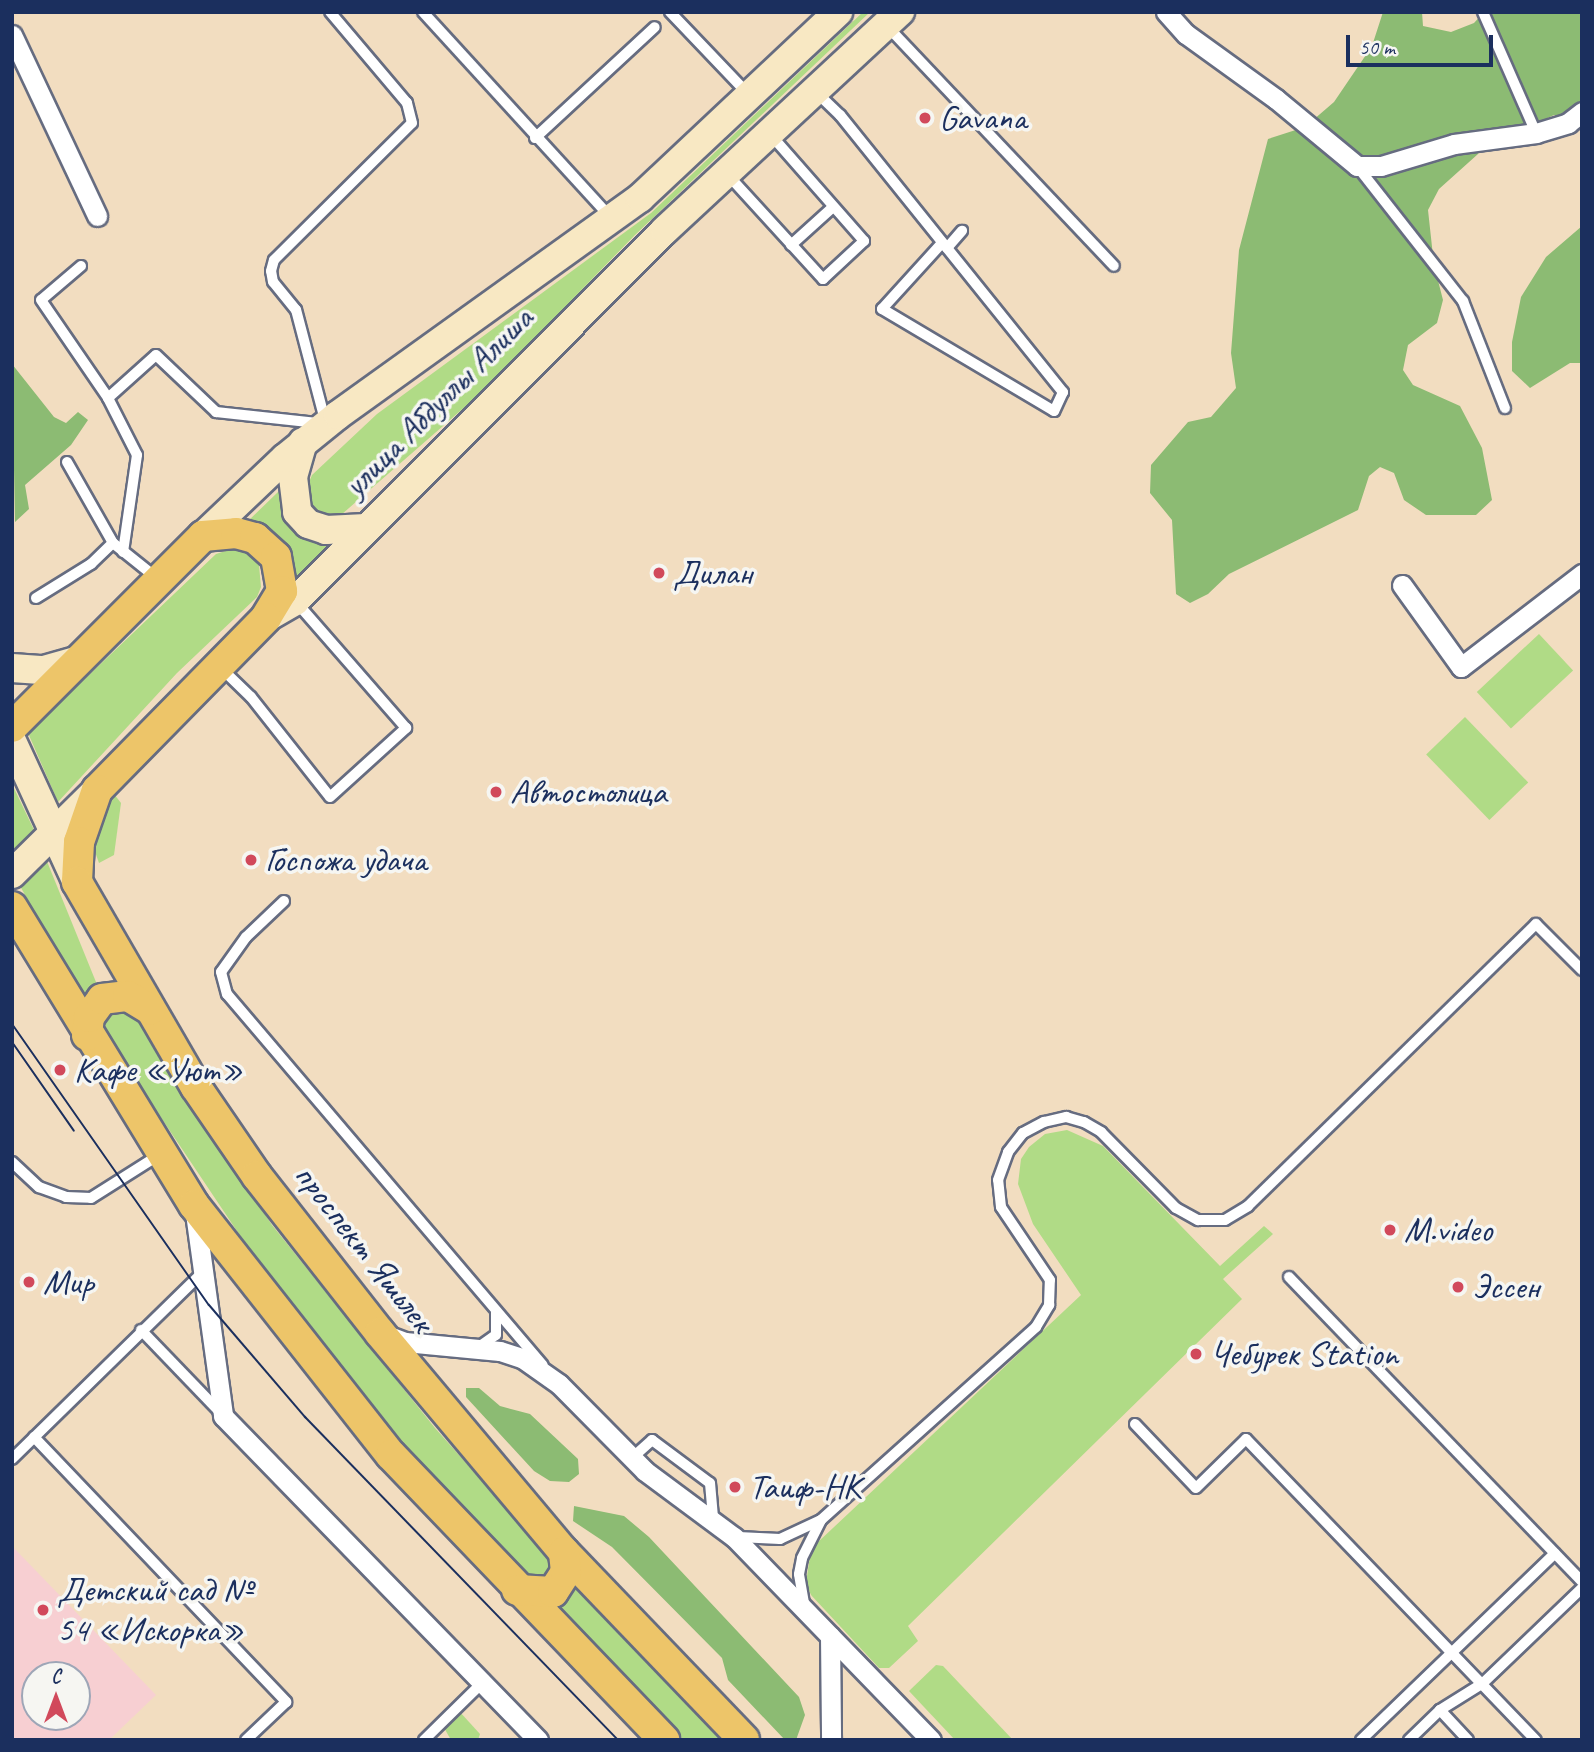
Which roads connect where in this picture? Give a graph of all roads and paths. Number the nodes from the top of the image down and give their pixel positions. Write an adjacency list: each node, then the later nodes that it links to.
1 (330, 12): 28 (lane)
2 (423, 12): 15 (lane)
3 (670, 12): 11 (lane)
4 (838, 12): 11 (main road, улица Абдуллы Алиша)
5 (1166, 12): 16 (street)
6 (1483, 12): 14 (lane)
7 (894, 19): 10 (main road, улица Абдуллы Алиша); 25 (lane)
8 (654, 27): 15 (lane)
9 (12, 35): 19 (street)
10 (813, 89): 13 (main road, улица Абдуллы Алиша); 23 (lane)
11 (750, 95): 20 (main road, улица Абдуллы Алиша)
12 (1582, 112): 14 (street)
13 (768, 132): 17 (main road, улица Абдуллы Алиша); 18 (lane)
14 (1536, 133): 16 (street)
15 (535, 138): 20 (lane)
16 (1357, 166): 27 (lane)
17 (725, 173): 22 (lane); 31 (main road, улица Абдуллы Алиша)
18 (833, 207): 22 (lane); 22 (lane)
19 (97, 216)
20 (613, 220): 28 (main road, улица Абдуллы Алиша)
21 (962, 231): 23 (lane)
22 (791, 245)
23 (944, 246): 23 (lane)
24 (81, 266): 26 (lane)
25 (1114, 266)
26 (108, 398): 28 (lane); 34 (lane)
27 (1505, 408)
28 (326, 425): 29 (main road, улица Абдуллы Алиша)
29 (303, 442): 31 (main road); 32 (main road, улица Абдуллы Алиша)
30 (67, 462): 33 (lane)
31 (366, 527): 39 (main road, улица Абдуллы Алиша)
32 (203, 536): 36 (main road, улица Абдуллы Алиша); 40 (main road)
33 (113, 543): 34 (lane); 38 (lane)
34 (123, 552): 36 (lane)
35 (1582, 575): 37 (street)
36 (158, 579): 41 (main road, улица Абдуллы Алиша)
37 (1402, 585)
38 (36, 598)
39 (295, 601): 40 (main road, улица Абдуллы Алиша); 42 (lane)
40 (267, 618): 42 (main road, улица Абдуллы Алиша)
41 (76, 661): 43 (main road); 44 (main road, улица Абдуллы Алиша)
42 (220, 666): 46 (main road, улица Абдуллы Алиша)
43 (12, 668)
44 (12, 727)
45 (12, 741): 47 (main road, проспект Яшьлек)
46 (97, 789): 47 (main road, улица Абдуллы Алиша); 49 (main road)
47 (56, 831): 48 (main road, улица Абдуллы Алиша); 49 (main road, проспект Яшьлек)
48 (12, 874)
49 (78, 882): 53 (main road, проспект Яшьлек)
50 (284, 901): 60 (lane)
51 (12, 906): 54 (main road)
52 (1582, 970): 70 (lane)
53 (150, 1009): 54 (main road); 62 (main road, проспект Яшьлек)
54 (87, 1035): 55 (main road)
55 (161, 1154): 56 (lane); 57 (main road)
56 (12, 1162)
57 (194, 1205): 58 (street); 77 (main road)
58 (206, 1269): 61 (lane); 65 (street)
59 (1289, 1277): 74 (lane)
60 (496, 1310): 63 (lane); 64 (lane)
61 (141, 1330): 65 (lane); 67 (lane)
62 (380, 1333): 63 (street); 73 (main road, проспект Яшьлек)
63 (474, 1349): 64 (street)
64 (559, 1384): 68 (street)
65 (223, 1416): 81 (street)
66 (1135, 1424): 80 (lane)
67 (34, 1437): 69 (lane); 84 (lane)
68 (632, 1458): 71 (street); 71 (lane)
69 (12, 1459)
70 (821, 1520): 72 (lane); 78 (lane)
71 (713, 1521): 72 (street)
72 (734, 1537): 78 (street)
73 (564, 1552): 77 (main road); 88 (main road, проспект Яшьлек)
74 (1555, 1553): 75 (lane); 80 (lane)
75 (1582, 1581)
76 (1582, 1588): 82 (lane)
77 (517, 1590): 87 (main road)
78 (806, 1608): 79 (street)
79 (830, 1636): 89 (street); 90 (street)
80 (1452, 1652): 82 (lane); 91 (lane)
81 (483, 1682): 85 (lane); 86 (street)
82 (1483, 1684): 83 (lane); 94 (lane)
83 (1440, 1710): 92 (lane); 93 (lane)
84 (246, 1740)
85 (424, 1740)
86 (538, 1740)
87 (664, 1740)
88 (744, 1740)
89 (831, 1740)
90 (931, 1740)
91 (1361, 1740)
92 (1409, 1740)
93 (1468, 1740)
94 (1536, 1740)

